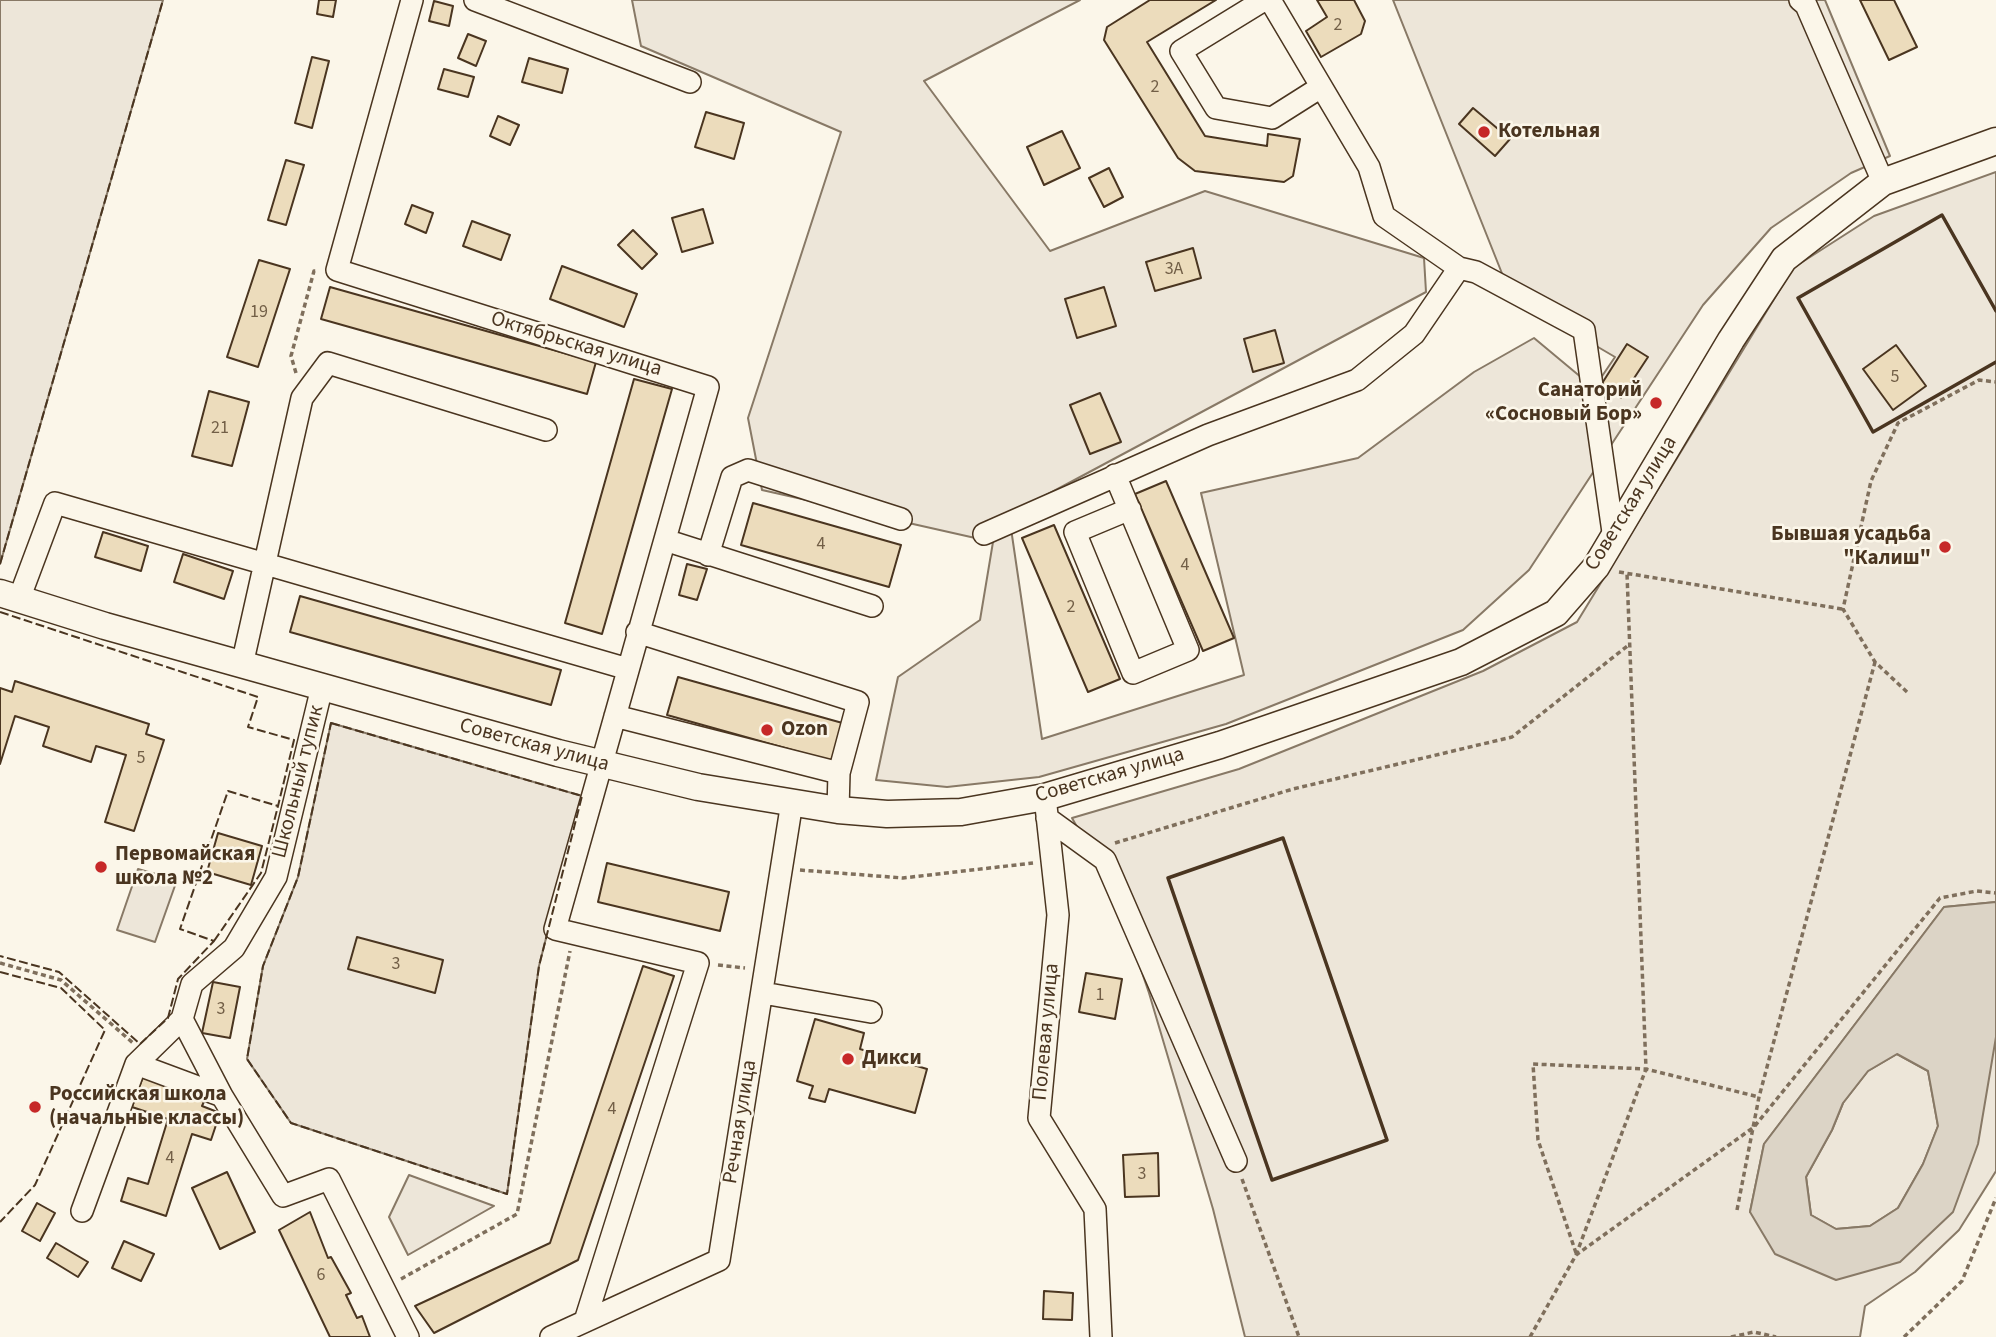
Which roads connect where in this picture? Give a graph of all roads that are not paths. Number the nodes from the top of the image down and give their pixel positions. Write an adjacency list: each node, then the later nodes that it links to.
1 (412, 0): 17 (street, Октябрьская улица)
2 (475, 0): 6 (street)
3 (1264, 0): 7 (street)
4 (1270, 0): 7 (street)
5 (1800, 0): 9 (street)
6 (690, 82)
7 (1321, 87): 10 (street)
8 (1996, 141): 9 (main road, Советская улица)
9 (1883, 183): 16 (main road, Советская улица)
10 (1459, 268): 12 (street); 16 (street)
11 (546, 430): 19 (street)
12 (1115, 475): 13 (street); 15 (street)
13 (1130, 509): 13 (street)
14 (901, 519): 18 (street)
15 (984, 534)
16 (1614, 539): 30 (main road, Советская улица)
17 (665, 540): 18 (street); 22 (street, Октябрьская улица)
18 (708, 555): 21 (street)
19 (266, 563): 20 (street); 23 (street); 24 (street)
20 (10, 596): 23 (main road, Советская улица)
21 (872, 606)
22 (637, 632): 24 (street, Октябрьская улица); 28 (street)
23 (242, 665): 25 (main road, Советская улица)
24 (628, 669): 26 (street, Октябрьская улица)
25 (323, 687): 27 (main road, Советская улица); 34 (street, Школьный тупик)
26 (615, 716): 27 (street, Октябрьская улица); 28 (street)
27 (602, 765): 29 (main road, Советская улица); 39 (street, Октябрьская улица)
28 (839, 773): 31 (street)
29 (792, 802): 31 (main road, Советская улица); 32 (street, Речная улица)
30 (1046, 807): 31 (main road, Советская улица); 37 (street); 42 (street, Полевая улица)
31 (838, 810)
32 (763, 993): 33 (street); 39 (street, Речная улица)
33 (871, 1012)
34 (182, 1019): 35 (street); 36 (street)
35 (141, 1059): 36 (street); 38 (street)
36 (222, 1096): 40 (street)
37 (1236, 1161)
38 (82, 1211)
39 (585, 1321): 41 (street, Речная улица)
40 (408, 1337)
41 (551, 1337)
42 (1101, 1337)

